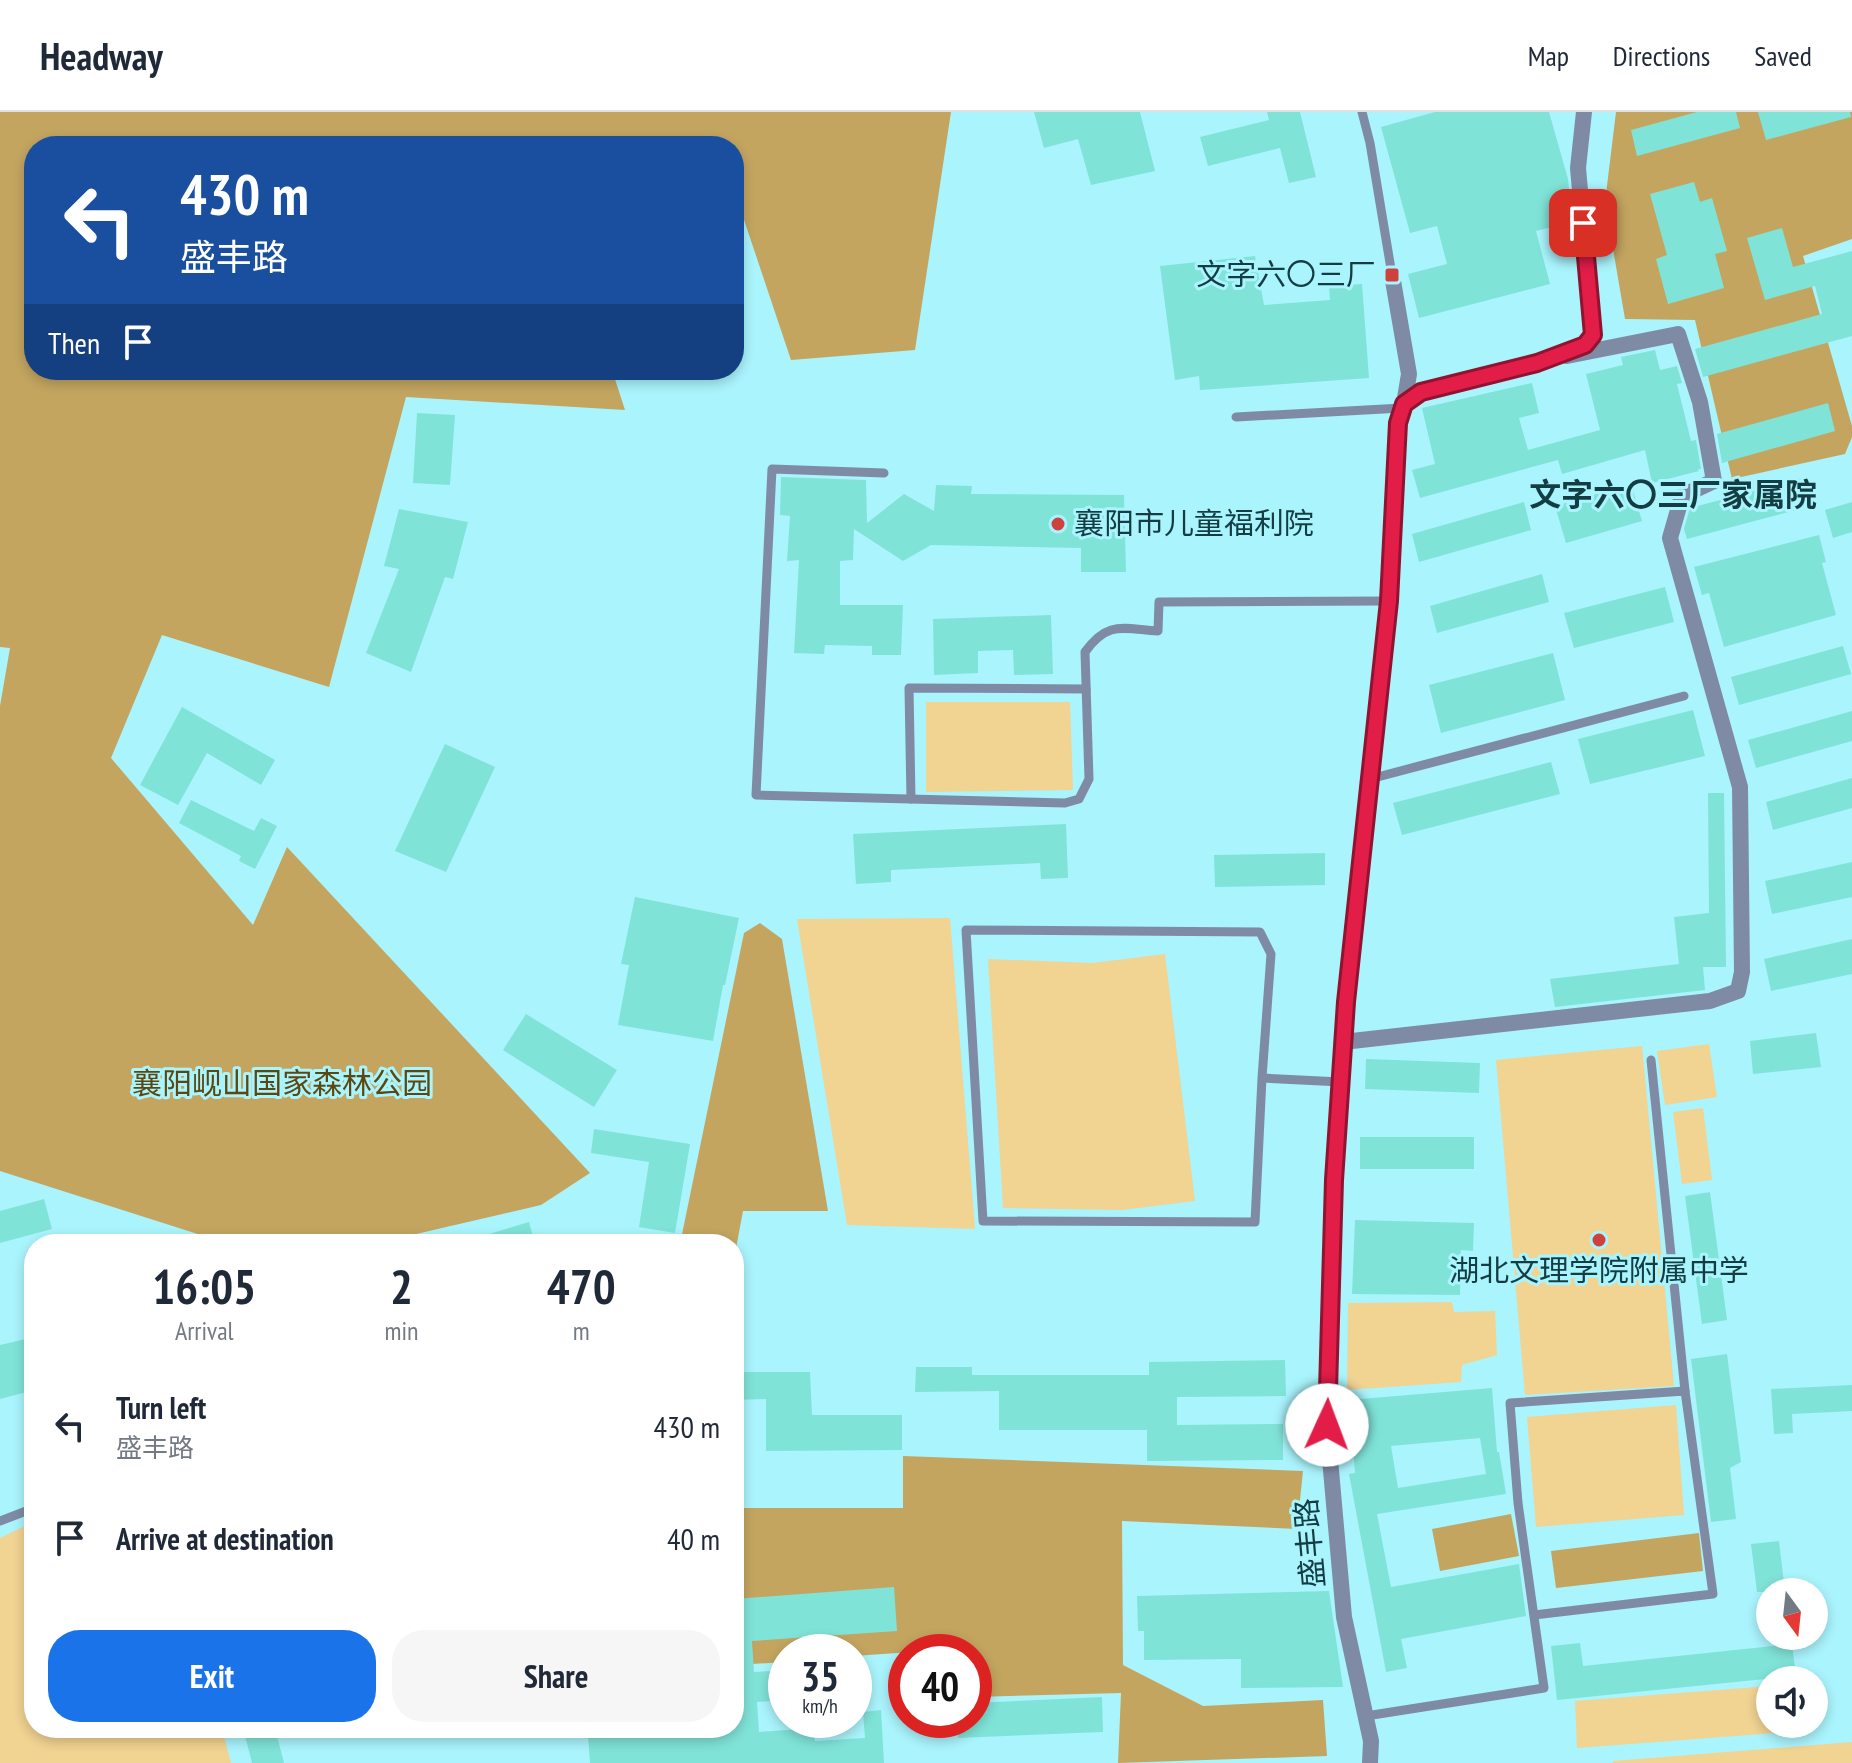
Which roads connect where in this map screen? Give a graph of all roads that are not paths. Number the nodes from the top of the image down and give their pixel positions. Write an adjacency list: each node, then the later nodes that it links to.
1 (1362, 112): 3 (lane)
2 (1584, 112): 4 (street)
3 (1392, 275): 5 (street, 盛丰路)
4 (1537, 363): 5 (street); 13 (street)
5 (1403, 406): 6 (lane); 8 (street, 盛丰路)
6 (1236, 417)
7 (884, 473): 12 (lane)
8 (1389, 601): 9 (lane); 11 (street, 盛丰路)
9 (1086, 689): 12 (lane); 12 (lane)
10 (1684, 696): 11 (lane)
11 (1370, 779): 13 (street, 盛丰路)
12 (911, 799)
13 (1343, 1042): 16 (street, 盛丰路)
14 (1651, 1060): 17 (lane)
15 (1262, 1078): 15 (lane); 16 (lane)
16 (1341, 1082): 21 (street, 盛丰路)
17 (1685, 1391): 20 (lane); 20 (lane)
18 (24, 1512): 19 (lane)
19 (0, 1521)
20 (1534, 1615): 21 (lane)
21 (1366, 1716): 22 (street, 盛丰路)
22 (1370, 1763)

